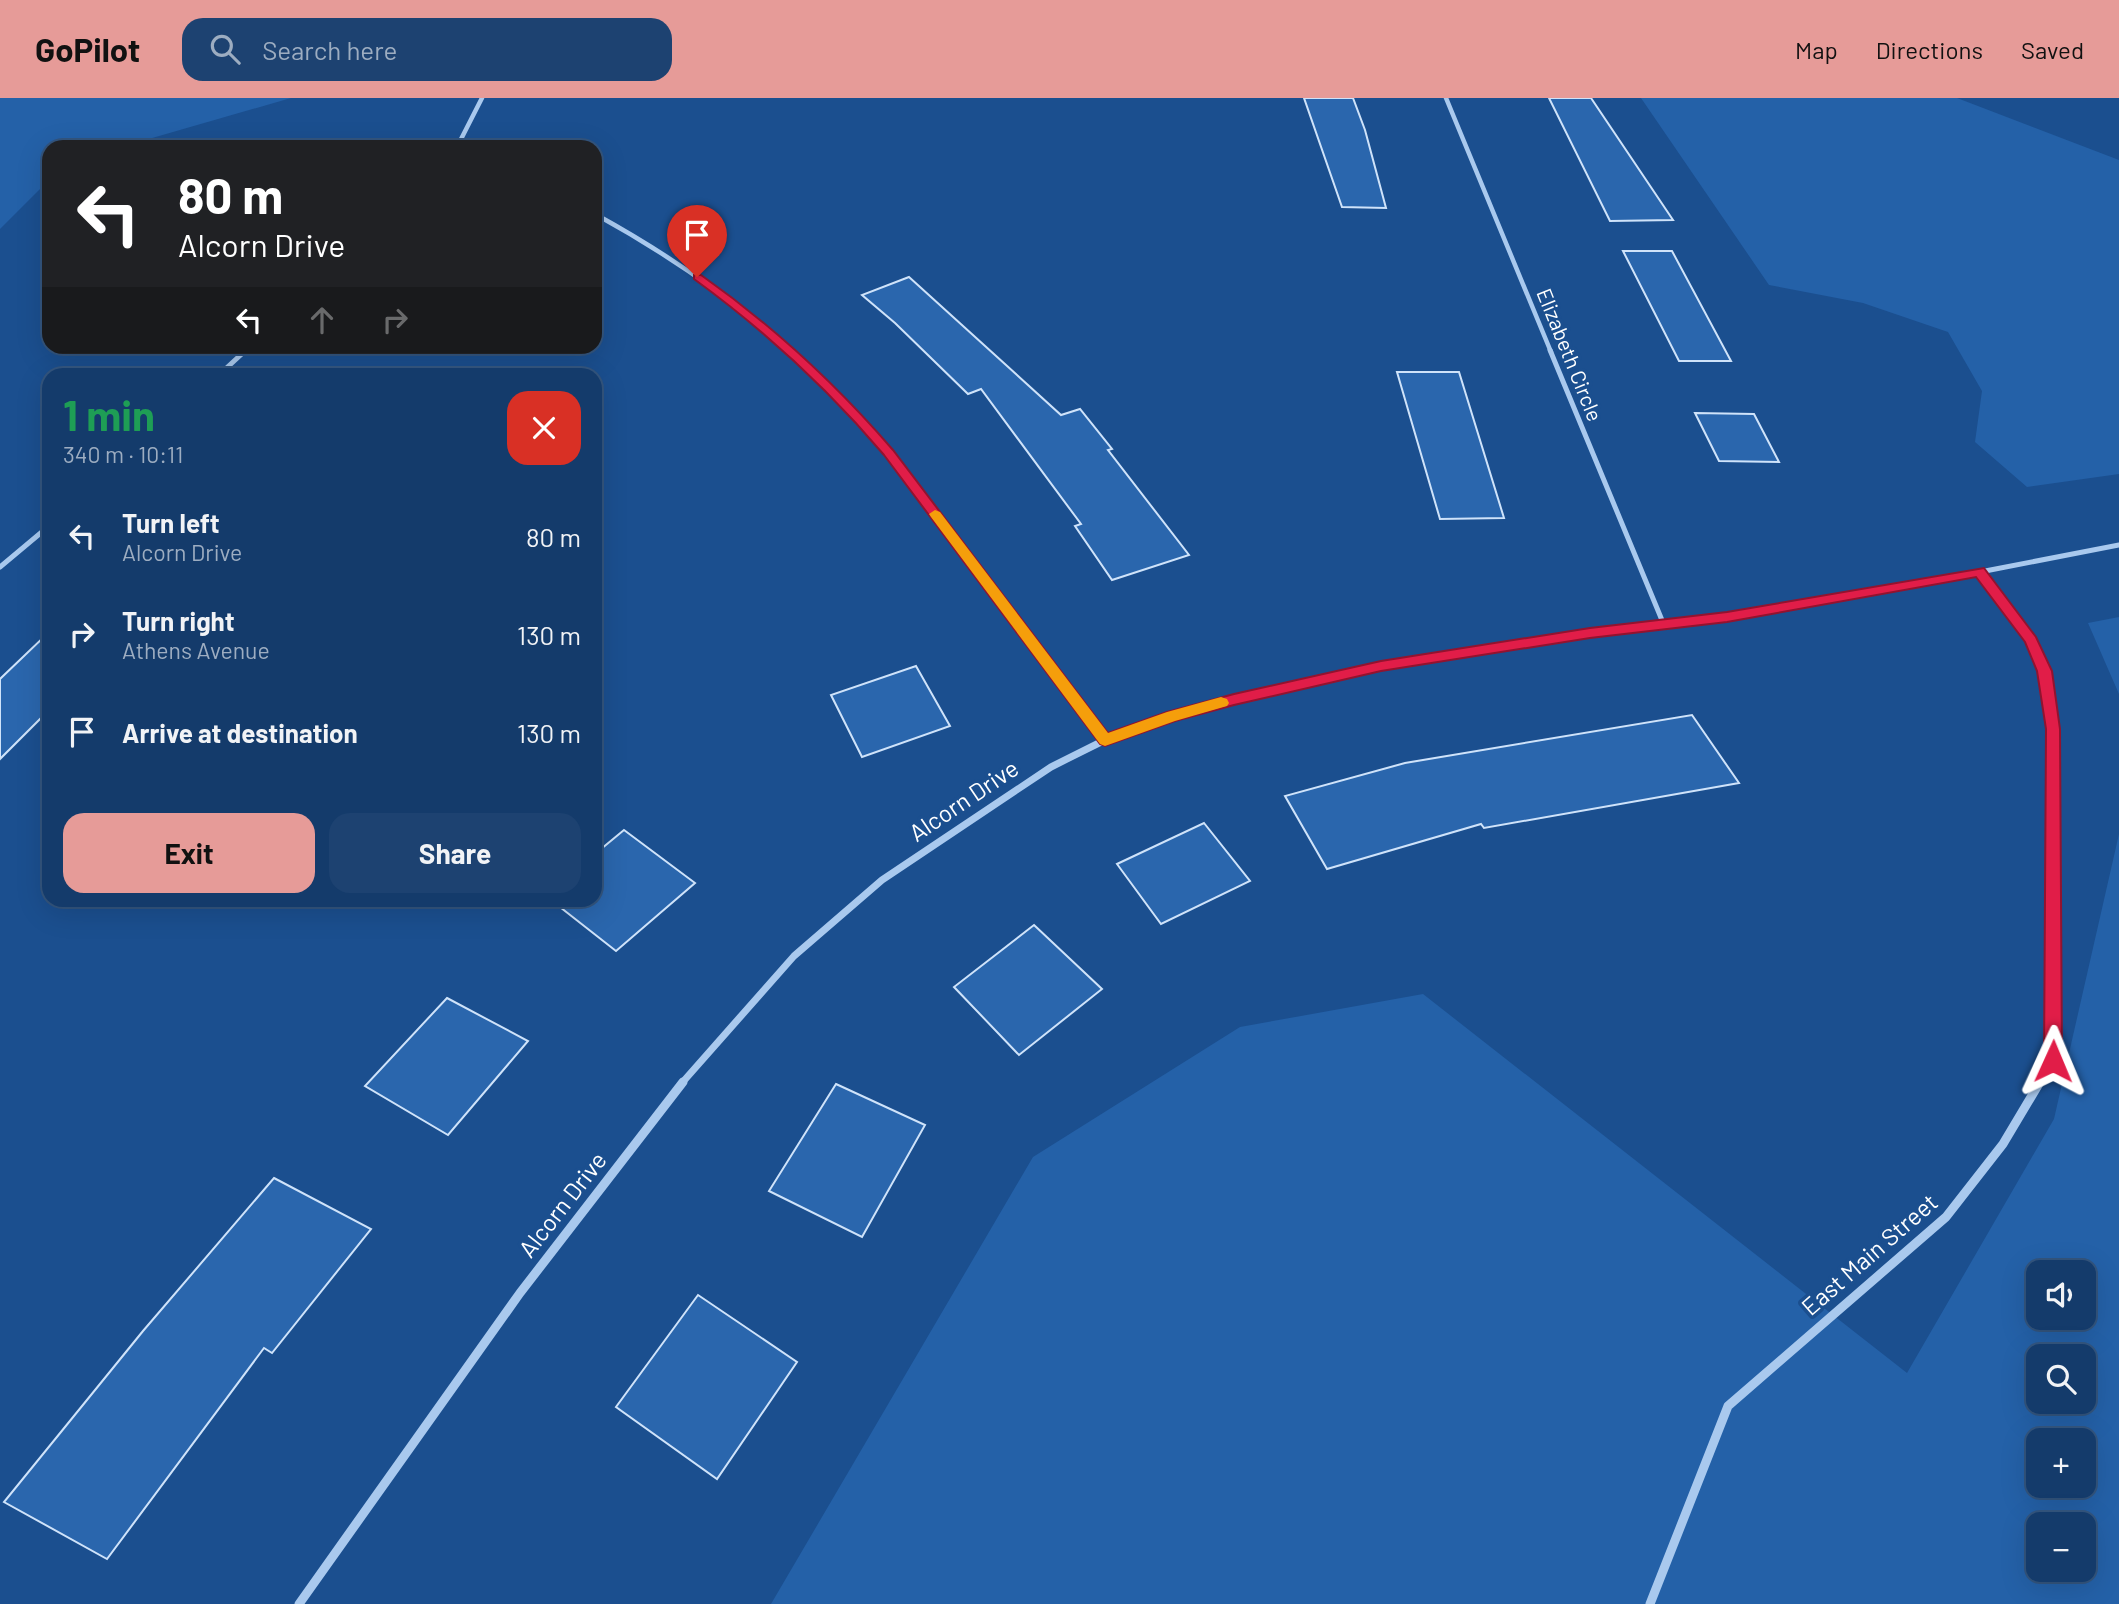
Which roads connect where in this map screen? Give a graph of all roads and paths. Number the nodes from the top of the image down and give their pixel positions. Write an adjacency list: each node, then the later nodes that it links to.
1 (482, 98): 3 (street)
2 (1446, 98): 11 (street, Elizabeth Circle)
3 (461, 140)
4 (602, 218): 12 (street)
5 (242, 354): 6 (street)
6 (227, 368)
7 (42, 532): 9 (street)
8 (2119, 545): 10 (street)
9 (0, 567)
10 (1980, 572): 11 (street, Alcorn Drive); 14 (street, East Main Street)
11 (1664, 625): 12 (street, Alcorn Drive)
12 (1105, 740): 13 (street, Alcorn Drive)
13 (299, 1604)
14 (1650, 1604)

